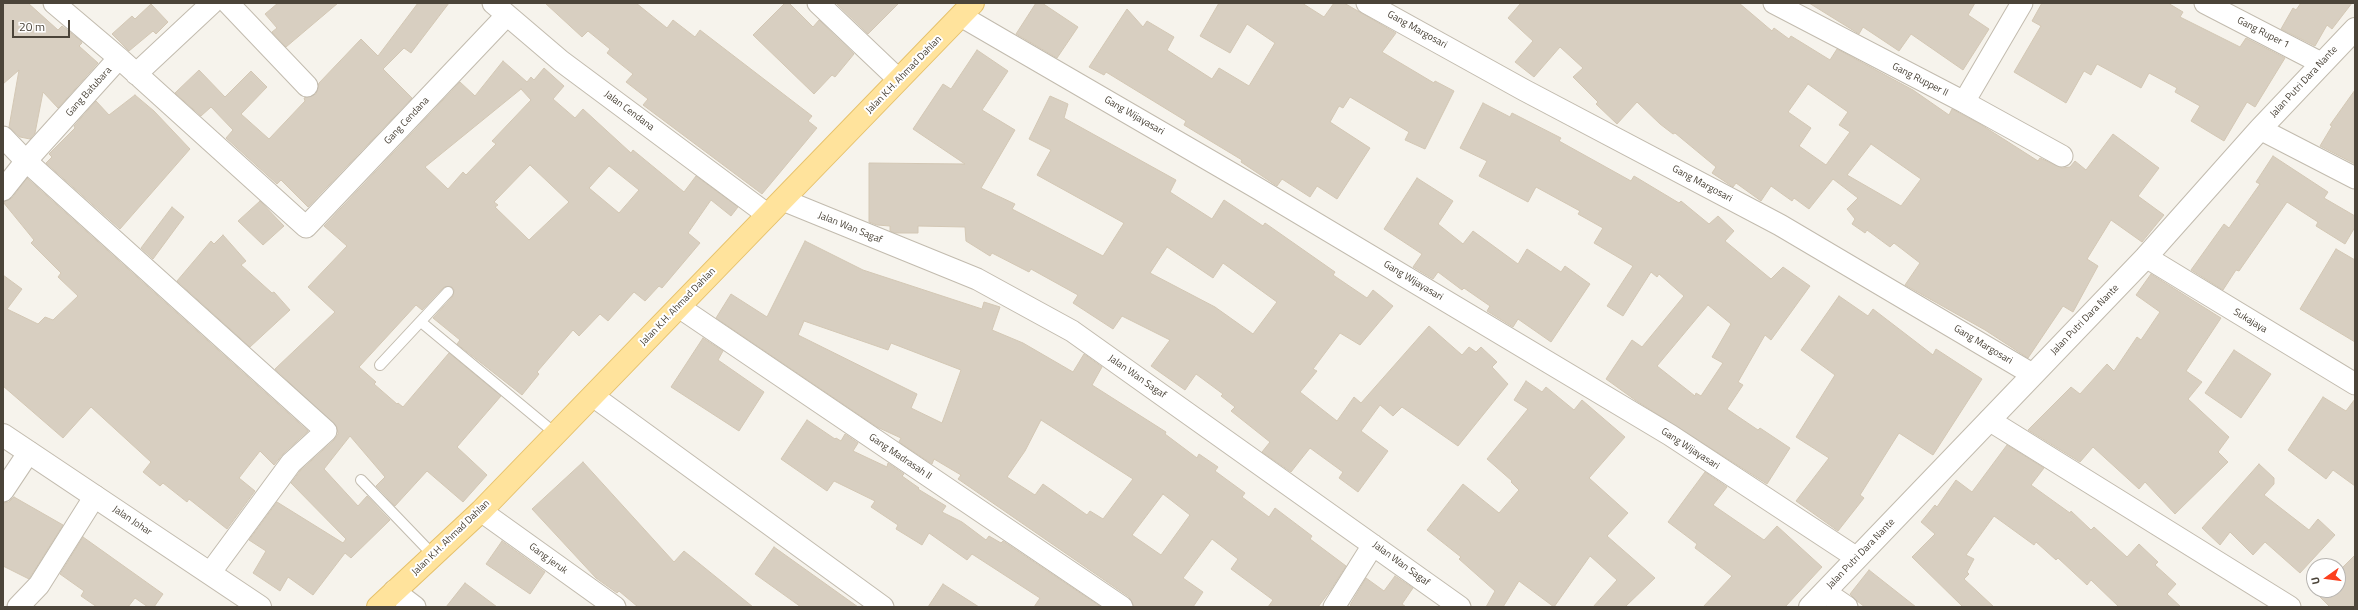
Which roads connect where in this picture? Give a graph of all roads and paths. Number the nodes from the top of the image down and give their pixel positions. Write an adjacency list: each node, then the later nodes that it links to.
1 (54, 3): 12 (street, Gang Batubara)
2 (212, 3): 14 (street)
3 (228, 3): 16 (street)
4 (818, 3): 15 (street)
5 (1367, 3): 30 (street, Gang Margosari)
6 (1774, 3): 17 (street, Gang Rupper II)
7 (2022, 3): 17 (street)
8 (2205, 3): 13 (street, Gang Ruper 1)
9 (500, 9): 14 (street, Gang Cendana); 24 (street, Jalan Cendana)
10 (967, 10): 15 (main road, Jalan K.H. Ahmad Dahlan); 43 (street, Gang Wijayasari)
11 (2355, 29): 13 (street, Jalan Putri Dara Nante)
12 (119, 58): 14 (street); 21 (street, Gang Batubara)
13 (2321, 63): 18 (street, Jalan Putri Dara Nante)
14 (136, 74)
15 (898, 79): 24 (main road, Jalan K.H. Ahmad Dahlan)
16 (307, 86)
17 (1964, 102): 20 (street, Gang Rupper II)
18 (2260, 129): 22 (street); 25 (street, Jalan Putri Dara Nante)
19 (3, 137): 21 (street)
20 (2062, 156)
21 (26, 161): 23 (street, Gang Batubara); 44 (street)
22 (2355, 178)
23 (3, 190)
24 (775, 208): 27 (main road, Jalan K.H. Ahmad Dahlan); 41 (street, Jalan Wan Sagaf)
25 (2146, 257): 30 (street, Jalan Putri Dara Nante); 31 (street, Sukajaya)
26 (448, 292): 28 (lane)
27 (679, 307): 32 (main road, Jalan K.H. Ahmad Dahlan); 53 (street, Gang Madrasah II)
28 (421, 322): 29 (lane); 34 (lane)
29 (380, 365)
30 (2032, 374): 33 (street, Jalan Putri Dara Nante)
31 (2355, 384)
32 (593, 396): 34 (main road, Jalan K.H. Ahmad Dahlan); 52 (street)
33 (1989, 420): 43 (street, Jalan Putri Dara Nante); 58 (street)
34 (556, 434): 40 (main road, Jalan K.H. Ahmad Dahlan)
35 (3, 435): 36 (street, Jalan Johar)
36 (29, 452): 38 (street); 39 (street, Jalan Johar)
37 (361, 480): 42 (lane)
38 (3, 491)
39 (95, 496): 44 (street, Jalan Johar); 47 (street)
40 (480, 511): 42 (main road, Jalan K.H. Ahmad Dahlan); 51 (street, Gang jeruk)
41 (1373, 544): 54 (street); 55 (street, Jalan Wan Sagaf)
42 (434, 556): 45 (main road, Jalan K.H. Ahmad Dahlan)
43 (1857, 558): 46 (street, Jalan Putri Dara Nante)
44 (210, 573): 48 (street, Jalan Johar)
45 (394, 592): 49 (main road, Jalan K.H. Ahmad Dahlan); 50 (street)
46 (1825, 592): 56 (street, Jalan Putri Dara Nante); 57 (street)
47 (18, 607)
48 (260, 607)
49 (378, 607)
50 (415, 607)
51 (615, 607)
52 (884, 607)
53 (1122, 607)
54 (1334, 607)
55 (1460, 607)
56 (1810, 607)
57 (1847, 607)
58 (2290, 607)

